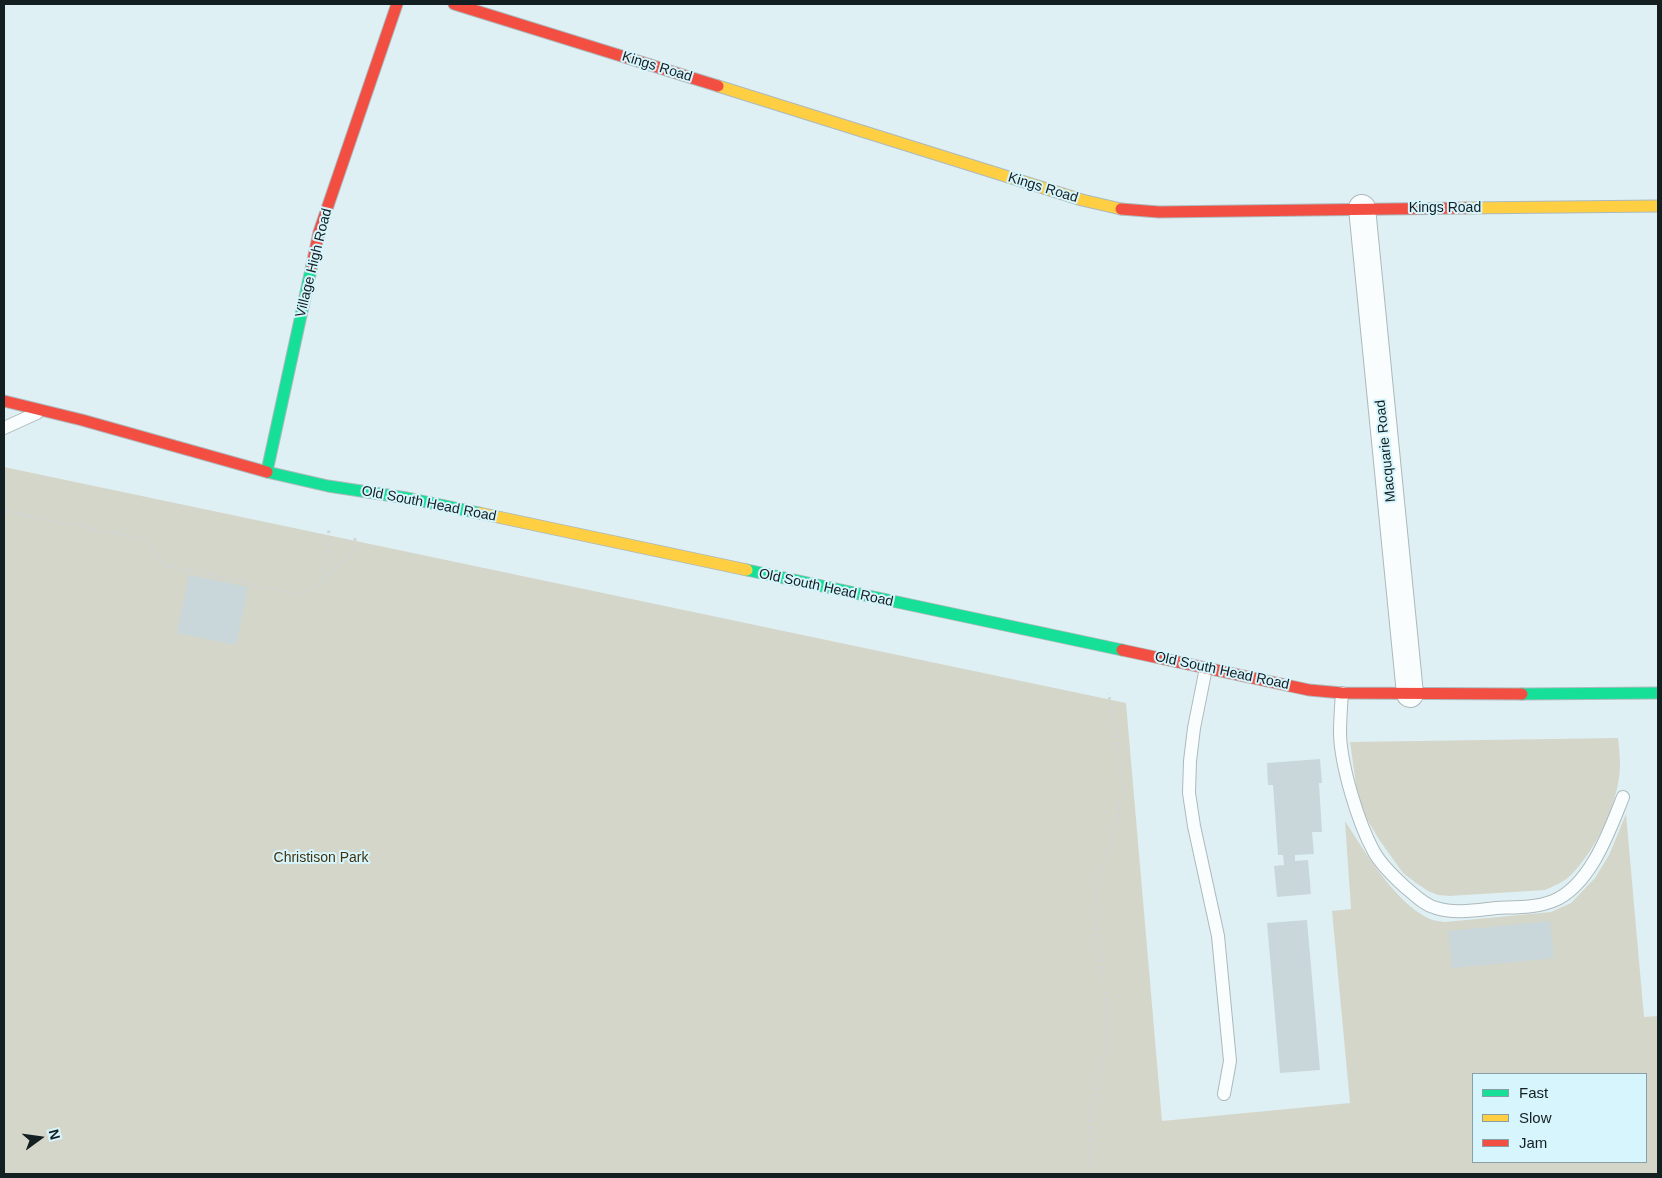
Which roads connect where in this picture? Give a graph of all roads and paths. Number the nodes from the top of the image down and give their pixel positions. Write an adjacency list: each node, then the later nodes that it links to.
1 (397, 4): 8 (street, Village High Road)
2 (454, 4): 4 (street, Kings Road)
3 (1658, 206): 4 (street, Kings Road)
4 (1362, 208): 17 (street, Macquarie Road)
5 (4, 401): 6 (street, Old South Head Road)
6 (44, 409): 7 (lane); 8 (street, Old South Head Road)
7 (4, 428)
8 (267, 471): 13 (street, Old South Head Road)
9 (4, 511): 12 (path)
10 (329, 530): 12 (path)
11 (356, 535): 12 (path)
12 (323, 581)
13 (1206, 668): 14 (street, Old South Head Road); 19 (lane)
14 (1342, 693): 17 (street, Old South Head Road); 18 (lane)
15 (1658, 693): 17 (street, Old South Head Road)
16 (1108, 694): 20 (path)
17 (1410, 694)
18 (1624, 798)
19 (1224, 1094)
20 (1092, 1174)

